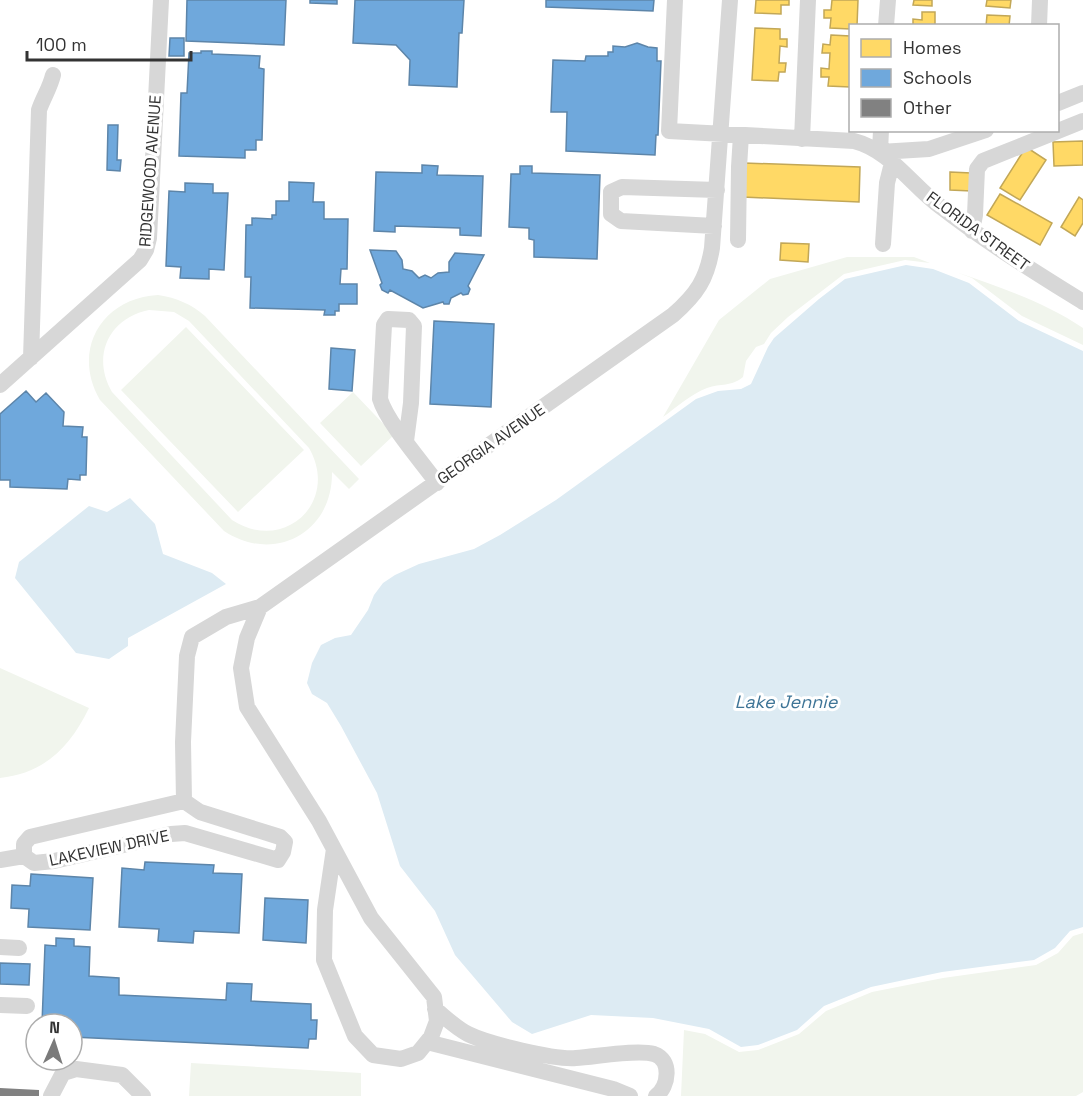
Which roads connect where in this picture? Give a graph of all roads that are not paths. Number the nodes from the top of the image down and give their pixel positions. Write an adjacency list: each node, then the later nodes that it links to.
1 (161, 0): 27 (street, RIDGEWOOD AVENUE)
2 (675, 0): 17 (street)
3 (730, 0): 17 (street, GEORGIA AVENUE)
4 (808, 0): 19 (street)
5 (888, 0): 7 (street)
6 (1040, 0): 8 (street)
7 (886, 24)
8 (1039, 24)
9 (53, 75): 27 (street)
10 (1083, 93): 11 (street)
11 (1059, 103)
12 (1083, 121): 13 (street)
13 (1059, 131)
14 (881, 132): 20 (street)
15 (980, 132): 20 (street)
16 (1056, 132): 23 (street)
17 (721, 133): 18 (street); 21 (street, GEORGIA AVENUE)
18 (741, 135): 19 (street); 24 (street)
19 (802, 139): 20 (street)
20 (886, 158): 23 (street, FLORIDA STREET); 25 (street)
21 (717, 190): 22 (street, GEORGIA AVENUE); 22 (street)
22 (714, 226): 30 (street, GEORGIA AVENUE)
23 (972, 231): 26 (street, FLORIDA STREET)
24 (738, 240)
25 (883, 244)
26 (1083, 302)
27 (31, 358): 28 (street, RIDGEWOOD AVENUE)
28 (0, 385)
29 (406, 441): 29 (street); 30 (street)
30 (437, 483): 31 (street, GEORGIA AVENUE)
31 (260, 607): 32 (street); 33 (street)
32 (218, 622): 33 (street); 34 (street)
33 (246, 645): 35 (street)
34 (184, 801): 36 (street, LAKEVIEW DRIVE); 36 (street, LAKEVIEW DRIVE)
35 (334, 849): 42 (street); 43 (street)
36 (24, 856): 37 (street, LAKEVIEW DRIVE)
37 (0, 860)
38 (0, 947): 39 (street)
39 (19, 948)
40 (0, 1005): 41 (street)
41 (27, 1006)
42 (435, 1010): 43 (street); 47 (street)
43 (427, 1042): 46 (street)
44 (51, 1096): 45 (street)
45 (143, 1096)
46 (630, 1096)
47 (656, 1096)

